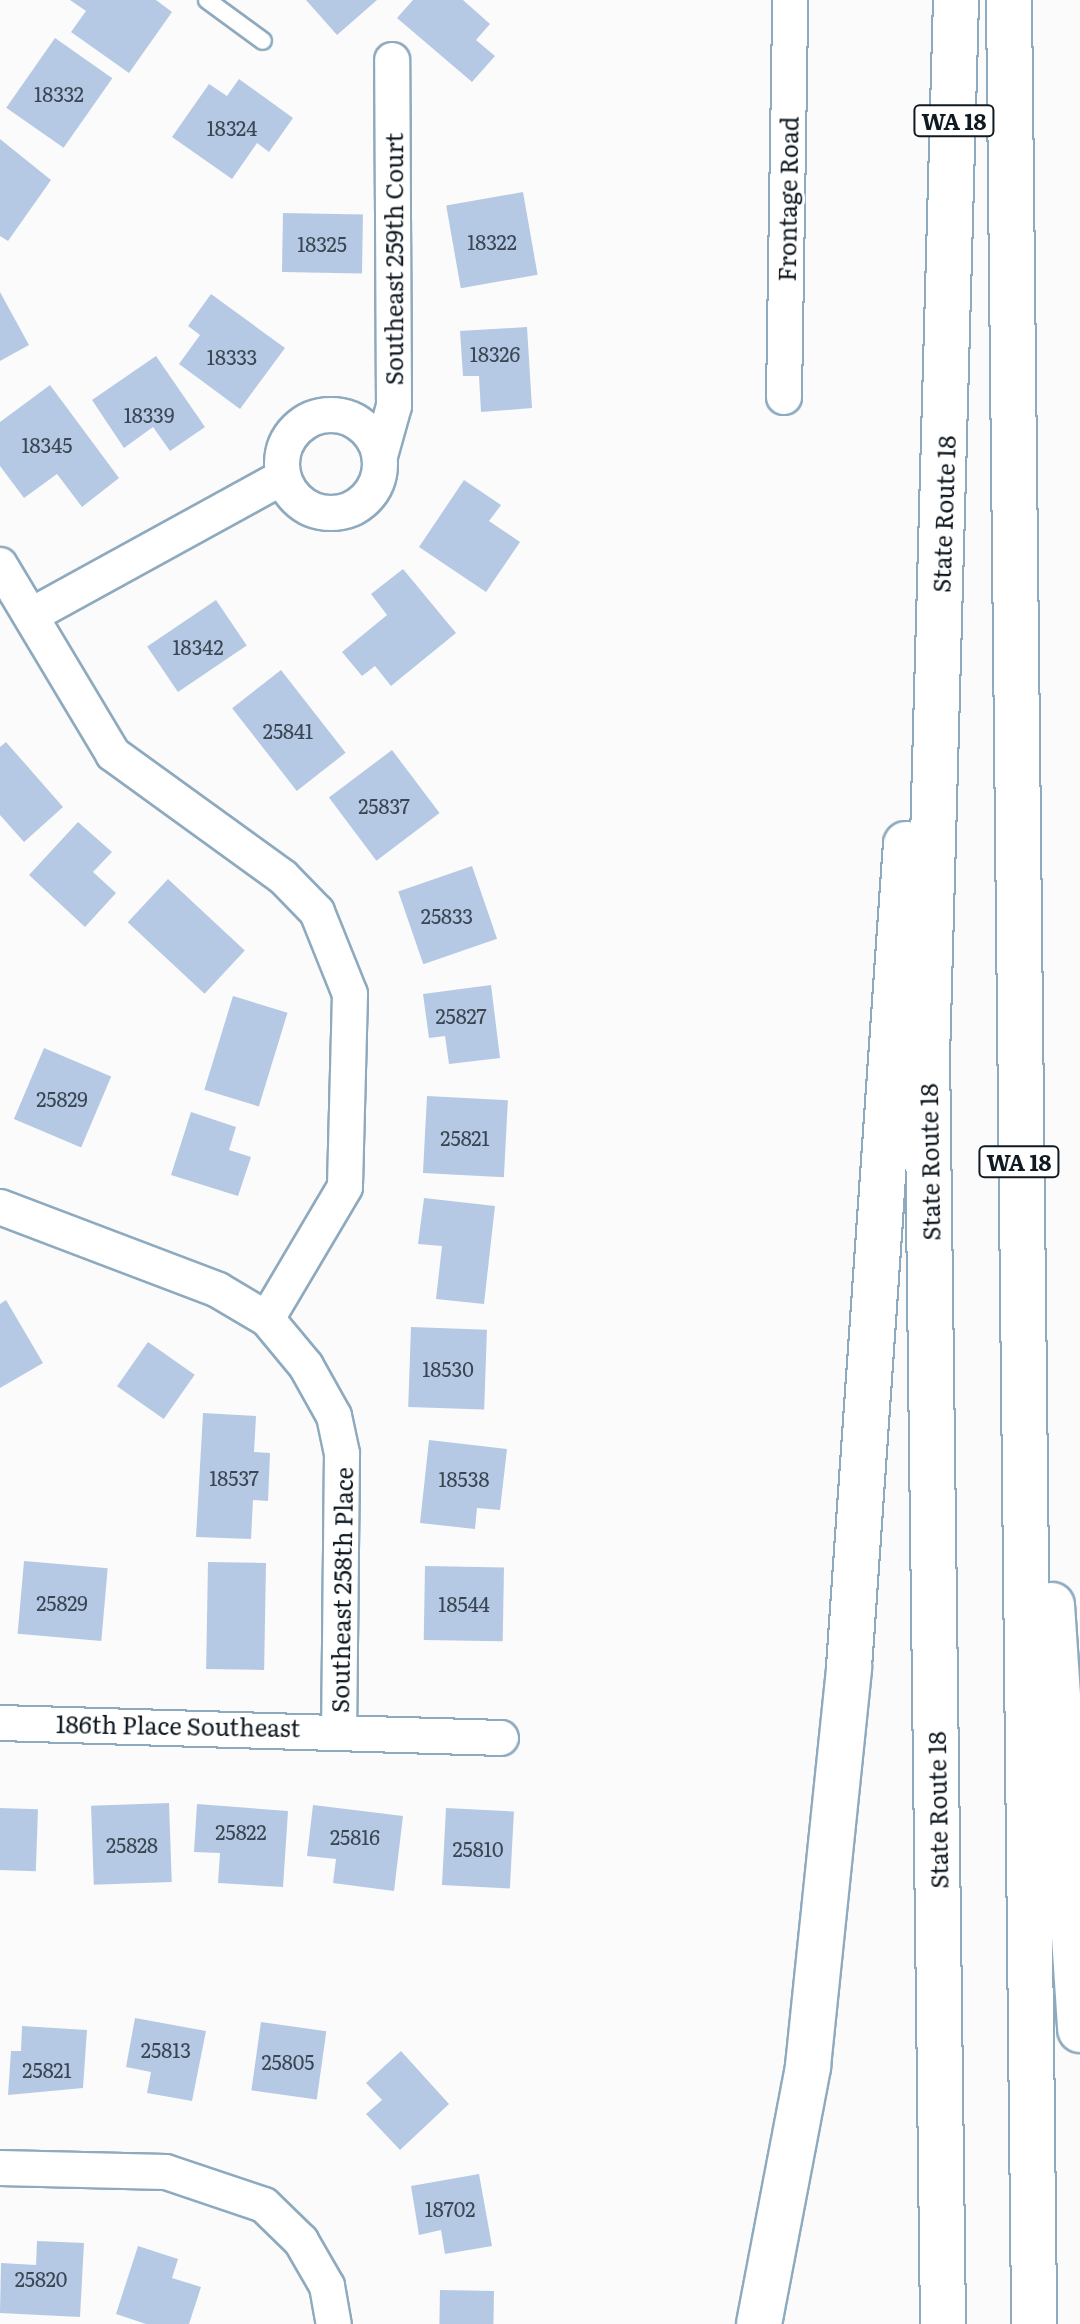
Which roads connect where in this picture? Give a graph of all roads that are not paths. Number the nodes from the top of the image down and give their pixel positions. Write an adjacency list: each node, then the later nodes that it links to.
1 (207, 0): 5 (lane)
2 (790, 0): 8 (street, Frontage Road)
3 (956, 0): 7 (highway, State Route 18 / WA 18)
4 (1009, 0): 13 (highway, WA 18)
5 (263, 41)
6 (392, 60): 9 (street, Southeast 259th Court)
7 (951, 243): 22 (highway); 23 (highway, State Route 18 / WA 18)
8 (784, 397)
9 (380, 456): 10 (street, Southeast 259th Court); 10 (street)
10 (283, 477): 12 (street)
11 (0, 565): 12 (street)
12 (32, 615): 15 (street)
13 (1017, 1070): 19 (highway); 24 (highway, WA 18)
14 (0, 1207): 15 (street, Southeast 258th Place)
15 (267, 1319): 17 (street, Southeast 258th Place)
16 (0, 1723): 17 (street, 186th Place Southeast)
17 (339, 1728): 18 (street, 186th Place Southeast)
18 (501, 1738)
19 (1080, 2030)
20 (0, 2168): 21 (street)
21 (334, 2324)
22 (759, 2324)
23 (943, 2324)
24 (1034, 2324)

